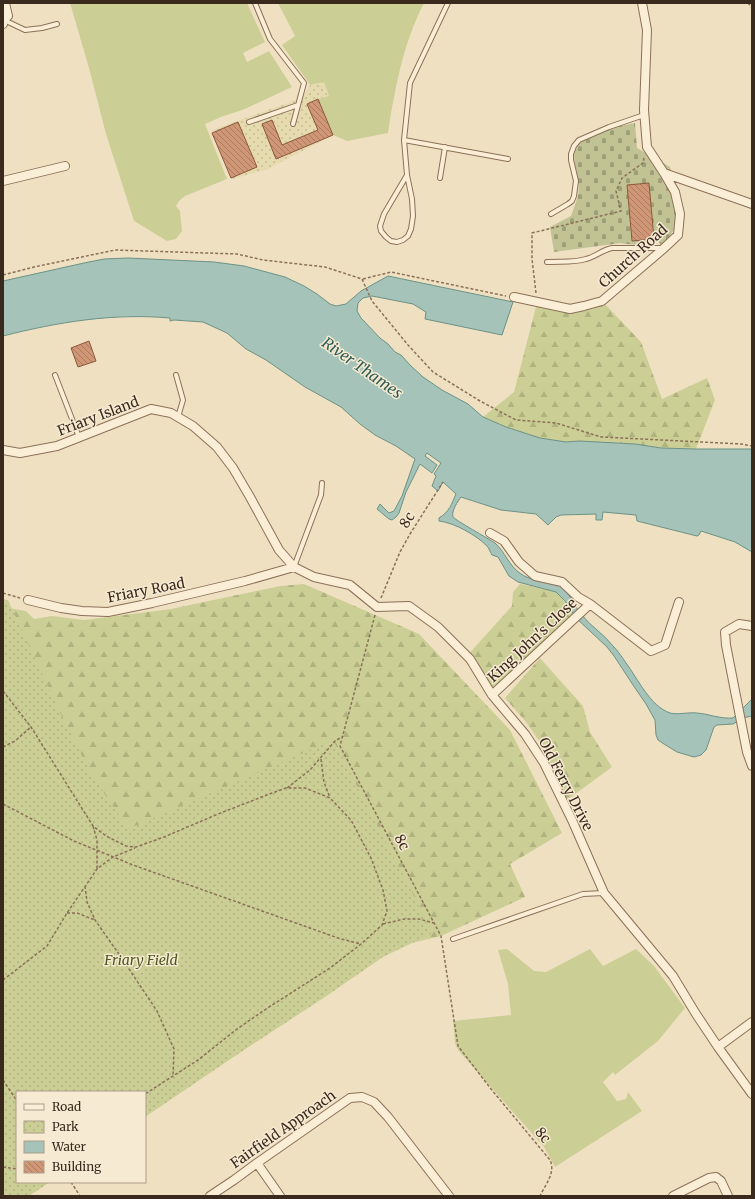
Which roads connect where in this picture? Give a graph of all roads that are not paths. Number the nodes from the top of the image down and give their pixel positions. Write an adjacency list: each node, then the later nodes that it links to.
1 (5, 3): 5 (street)
2 (255, 3): 7 (lane)
3 (448, 3): 11 (lane)
4 (642, 3): 8 (street, Church Road)
5 (4, 22): 6 (lane)
6 (56, 24)
7 (298, 105): 9 (lane); 10 (lane)
8 (644, 115): 15 (street, Church Road); 20 (lane)
9 (249, 122)
10 (293, 124)
11 (404, 140): 12 (lane); 16 (lane)
12 (445, 147): 13 (lane); 17 (lane)
13 (508, 159)
14 (65, 166): 18 (street)
15 (664, 172): 19 (street); 21 (street, Church Road)
16 (407, 175): 16 (lane)
17 (440, 178)
18 (3, 181)
19 (752, 204)
20 (551, 214)
21 (664, 248): 22 (lane); 23 (street, Church Road)
22 (547, 262)
23 (514, 297)
24 (55, 375): 27 (lane)
25 (176, 375): 26 (lane)
26 (178, 417): 27 (street, Friary Island); 31 (street, Friary Island)
27 (79, 438): 28 (street, Friary Island)
28 (3, 450)
29 (322, 483): 31 (lane)
30 (490, 532): 34 (street, King John's Close)
31 (294, 567): 32 (street, Friary Road); 36 (street, Old Ferry Drive)
32 (28, 600)
33 (679, 602): 34 (street, King John's Close)
34 (590, 604): 36 (street, King John's Close)
35 (752, 626): 37 (street)
36 (492, 695): 38 (street, Old Ferry Drive)
37 (752, 766)
38 (604, 893): 39 (lane); 41 (street, Old Ferry Drive)
39 (452, 939)
40 (752, 1022): 41 (street)
41 (718, 1047): 42 (street, Old Ferry Drive)
42 (752, 1094)
43 (257, 1163): 44 (street, Fairfield Approach); 45 (street); 46 (street, Fairfield Approach)
44 (210, 1196)
45 (280, 1196)
46 (449, 1196)
47 (673, 1196): 48 (street)
48 (728, 1196)

